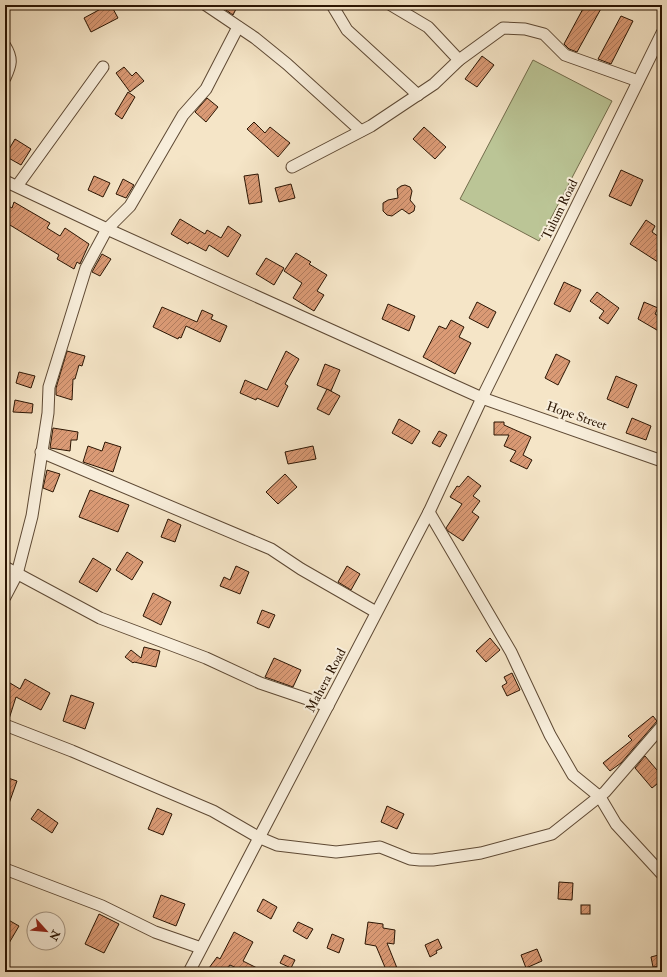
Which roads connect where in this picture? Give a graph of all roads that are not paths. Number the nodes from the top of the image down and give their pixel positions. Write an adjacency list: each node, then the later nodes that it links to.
1 (206, 5): 4 (street)
2 (332, 5): 11 (street)
3 (391, 5): 7 (street)
4 (238, 27): 12 (street); 16 (street)
5 (662, 33): 10 (street, Tulum Road)
6 (5, 46): 9 (street)
7 (459, 60): 10 (street); 11 (street)
8 (103, 67): 15 (street)
9 (5, 78)
10 (638, 81): 17 (street, Tulum Road)
11 (418, 95): 12 (street)
12 (361, 131): 13 (street)
13 (292, 167)
14 (5, 181): 15 (street, Hope Street)
15 (17, 186): 16 (street, Hope Street)
16 (107, 229): 17 (street, Hope Street); 18 (street)
17 (482, 398): 19 (street, Hope Street); 20 (street, Mahera Road)
18 (41, 452): 22 (street); 24 (street)
19 (662, 461)
20 (429, 512): 24 (street, Mahera Road); 28 (street)
21 (5, 567): 22 (street)
22 (17, 574): 23 (street); 25 (street)
23 (5, 597)
24 (376, 612): 25 (street, Mahera Road)
25 (328, 706): 29 (street, Mahera Road)
26 (5, 725): 29 (street)
27 (662, 726): 28 (street)
28 (600, 797): 29 (street); 31 (street)
29 (258, 837): 32 (street, Mahera Road)
30 (5, 869): 32 (street)
31 (662, 874)
32 (201, 948): 33 (street, Mahera Road)
33 (188, 972)

